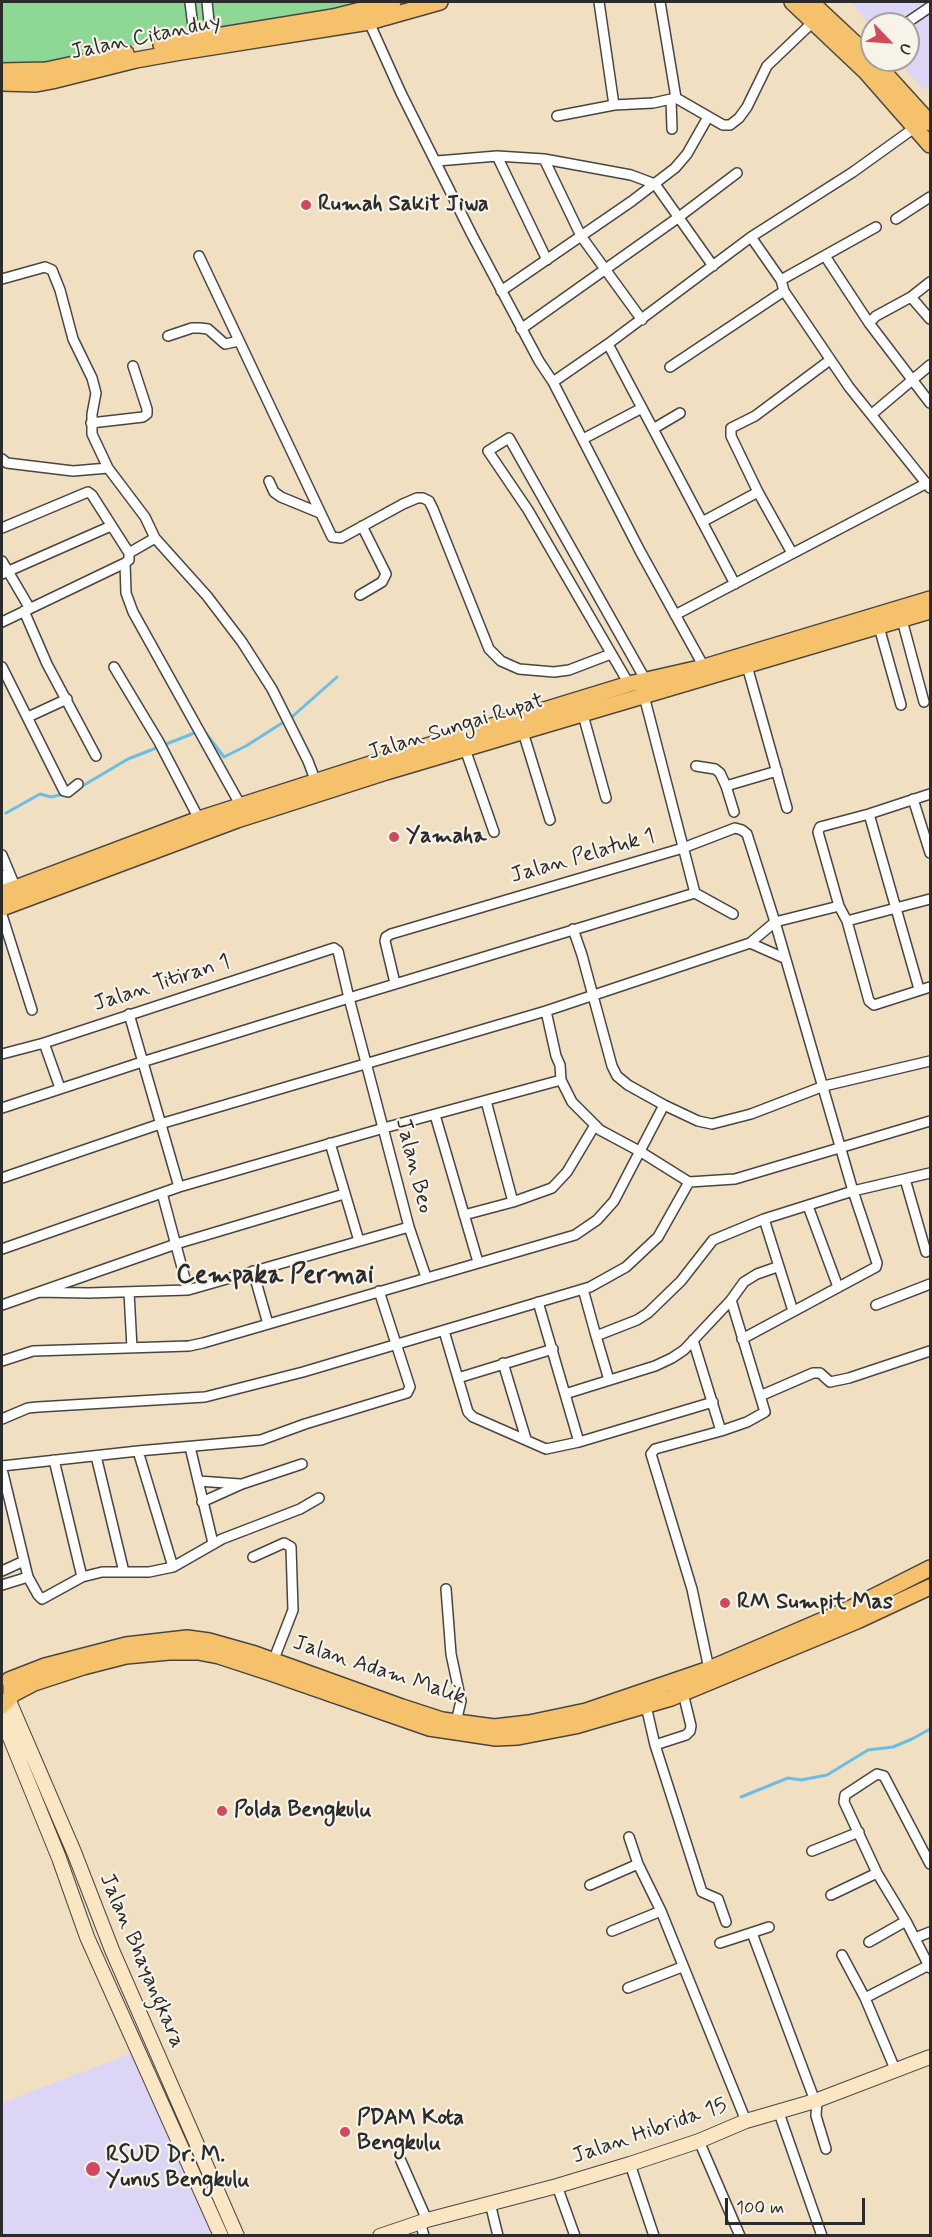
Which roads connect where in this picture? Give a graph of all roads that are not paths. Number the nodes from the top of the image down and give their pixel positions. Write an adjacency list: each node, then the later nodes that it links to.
1 (190, 2): 12 (street)
2 (207, 2): 11 (street)
3 (393, 2): 11 (main road, Jalan Citanduy)
4 (440, 2): 10 (main road, Jalan Citanduy)
5 (599, 2): 18 (street)
6 (660, 2): 17 (street)
7 (792, 2): 9 (main road)
8 (811, 2): 13 (main road)
9 (814, 21): 20 (street); 21 (main road)
10 (369, 22): 11 (main road, Jalan Citanduy); 26 (street)
11 (211, 41): 12 (main road, Jalan Citanduy)
12 (195, 44): 14 (main road, Jalan Citanduy); 16 (main road, Jalan Citanduy)
13 (860, 45)
14 (2, 71)
15 (885, 72): 21 (main road)
16 (2, 83)
17 (674, 99): 18 (street); 20 (street); 22 (street)
18 (614, 105): 19 (street)
19 (557, 116)
20 (708, 117): 28 (street)
21 (926, 121): 23 (main road); 34 (street)
22 (672, 129)
23 (930, 145)
24 (497, 156): 25 (street); 26 (street); 37 (street)
25 (544, 159): 28 (street); 33 (street)
26 (437, 161): 43 (street)
27 (737, 173): 30 (street)
28 (655, 184): 30 (street); 33 (street)
29 (930, 197): 31 (street)
30 (679, 217): 38 (street); 39 (street)
31 (896, 219)
32 (876, 227): 36 (street)
33 (581, 236): 37 (street); 39 (street)
34 (751, 237): 38 (street); 41 (street)
35 (200, 256): 51 (street)
36 (825, 256): 41 (street); 48 (street)
37 (547, 260): 43 (street)
38 (713, 267): 47 (street)
39 (605, 270): 47 (street); 49 (street)
40 (2, 279): 63 (street)
41 (781, 280): 44 (street)
42 (930, 282): 45 (street)
43 (501, 291): 49 (street)
44 (784, 291): 53 (street); 56 (street)
45 (911, 297): 46 (street); 48 (street)
46 (930, 319)
47 (642, 320): 52 (street)
48 (869, 323): 57 (street)
49 (521, 329): 58 (street)
50 (168, 336): 51 (street)
51 (239, 341): 74 (street)
52 (608, 344): 58 (street); 60 (street)
53 (831, 360): 62 (street); 71 (street)
54 (930, 365): 57 (street)
55 (133, 366): 63 (street)
56 (670, 368)
57 (912, 379): 59 (street); 62 (street)
58 (553, 382): 65 (street)
59 (930, 403)
60 (642, 408): 64 (street); 65 (street)
61 (680, 413): 64 (street)
62 (872, 414): 70 (street)
63 (91, 423): 67 (street)
64 (653, 429): 75 (street)
65 (583, 439): 90 (street)
66 (2, 459): 67 (street)
67 (108, 468): 79 (street)
68 (930, 468): 70 (street)
69 (269, 481): 74 (street)
70 (926, 482): 81 (street)
71 (758, 492): 75 (street); 81 (street)
72 (544, 499): 73 (street); 73 (street); 100 (street)
73 (528, 510): 95 (street)
74 (320, 513): 77 (street)
75 (702, 522): 85 (street)
76 (111, 526): 78 (street); 80 (street); 84 (street)
77 (362, 526): 86 (street); 95 (street)
78 (2, 528)
79 (155, 538): 80 (street); 113 (street)
80 (129, 553): 83 (street)
81 (792, 553): 85 (street)
82 (2, 561): 84 (street)
83 (125, 563): 88 (street); 119 (street)
84 (4, 573): 88 (street)
85 (735, 584): 90 (street)
86 (360, 595)
87 (930, 599): 94 (main road, Jalan Sungai Rupat)
88 (27, 609): 92 (street); 103 (street)
89 (930, 611): 91 (main road, Jalan Sungai Rupat)
90 (675, 615): 99 (street)
91 (902, 620): 93 (main road, Jalan Sungai Rupat); 104 (street)
92 (2, 621)
93 (879, 627): 94 (main road, Jalan Sungai Rupat); 105 (street)
94 (795, 646): 96 (main road, Jalan Sungai Rupat); 99 (main road, Jalan Sungai Rupat)
95 (611, 654): 101 (street)
96 (747, 666): 102 (main road, Jalan Sungai Rupat); 112 (street)
97 (2, 667): 107 (street)
98 (114, 667): 123 (street)
99 (704, 667): 100 (main road, Jalan Sungai Rupat)
100 (645, 679): 101 (main road, Jalan Sungai Rupat)
101 (629, 684): 113 (main road, Jalan Sungai Rupat)
102 (644, 696): 106 (main road, Jalan Sungai Rupat); 126 (street)
103 (67, 699): 107 (street); 110 (street)
104 (924, 702)
105 (901, 705)
106 (583, 714): 108 (main road, Jalan Sungai Rupat); 117 (street)
107 (28, 717): 114 (street)
108 (523, 732): 109 (main road, Jalan Sungai Rupat); 124 (street)
109 (465, 749): 125 (street); 131 (main road, Jalan Sungai Rupat)
110 (96, 756)
111 (696, 766): 115 (street)
112 (777, 771): 115 (street); 120 (street)
113 (316, 782): 119 (main road, Jalan Sungai Rupat)
114 (78, 784)
115 (726, 786): 121 (street)
116 (930, 794): 118 (street)
117 (606, 798)
118 (914, 799): 122 (street); 127 (street)
119 (241, 806): 123 (main road, Jalan Sungai Rupat)
120 (788, 808)
121 (734, 812)
122 (868, 814): 133 (street); 134 (street)
123 (199, 819): 131 (main road, Jalan Sungai Rupat)
124 (550, 820)
125 (494, 832)
126 (683, 848): 130 (street); 137 (street, Jalan Pelatuk 1); 143 (street, Jalan Pelatuk 1)
127 (930, 849)
128 (2, 855): 131 (street)
129 (2, 875): 131 (street)
130 (695, 892): 135 (street); 139 (street)
131 (10, 897)
132 (930, 900): 134 (street)
133 (839, 906): 137 (street); 138 (street)
134 (895, 908): 138 (street); 145 (street)
135 (733, 914)
136 (2, 915): 148 (street)
137 (775, 921): 140 (street); 142 (street)
138 (847, 921): 145 (street)
139 (573, 929): 143 (street); 146 (street)
140 (750, 943): 142 (street); 146 (street)
141 (334, 948): 147 (street, Jalan Beo); 150 (street, Jalan Titiran 1)
142 (784, 958): 157 (street)
143 (395, 983): 147 (street)
144 (930, 987): 145 (street)
145 (919, 989)
146 (592, 996): 149 (street); 160 (street)
147 (349, 998): 154 (street); 155 (street, Jalan Beo)
148 (32, 1010)
149 (546, 1011): 155 (street); 156 (street)
150 (129, 1014): 151 (street, Jalan Titiran 1); 154 (street)
151 (44, 1043): 152 (street, Jalan Titiran 1); 158 (street)
152 (2, 1054)
153 (930, 1061): 157 (street)
154 (142, 1062): 158 (street); 164 (street)
155 (366, 1064): 164 (street); 166 (street, Jalan Beo)
156 (561, 1080): 159 (street); 165 (street)
157 (824, 1086): 160 (street); 168 (street)
158 (60, 1088): 161 (street)
159 (486, 1101): 162 (street); 178 (street)
160 (664, 1105): 169 (street)
161 (2, 1108)
162 (435, 1115): 166 (street); 180 (street)
163 (930, 1122): 168 (street)
164 (160, 1124): 171 (street); 174 (street)
165 (595, 1125): 169 (street); 178 (street)
166 (384, 1128): 167 (street); 182 (street, Jalan Beo)
167 (330, 1143): 174 (street); 177 (street)
168 (839, 1147): 173 (street); 175 (street)
169 (641, 1152): 173 (street); 187 (street)
170 (930, 1173): 172 (street)
171 (2, 1178)
172 (905, 1179): 175 (street); 186 (street)
173 (689, 1182): 193 (street)
174 (179, 1187): 176 (street)
175 (854, 1191): 179 (street); 192 (street)
176 (162, 1193): 184 (street); 185 (street)
177 (344, 1194): 183 (street); 184 (street)
178 (513, 1202): 180 (street)
179 (808, 1206): 181 (street); 192 (street)
180 (464, 1215): 187 (street)
181 (764, 1219): 188 (street); 205 (street)
182 (409, 1227): 183 (street); 190 (street, Jalan Beo)
183 (358, 1241): 189 (street)
184 (176, 1244): 194 (street); 196 (street)
185 (2, 1249)
186 (926, 1252)
187 (478, 1262): 190 (street)
188 (777, 1267): 198 (street); 202 (street)
189 (253, 1271): 194 (street); 203 (street)
190 (426, 1277): 195 (street)
191 (930, 1284): 201 (street)
192 (838, 1287): 202 (street)
193 (583, 1289): 199 (street); 205 (street)
194 (188, 1290): 197 (street)
195 (379, 1291): 203 (street); 208 (street)
196 (39, 1292): 197 (street); 200 (street)
197 (129, 1292): 209 (street)
198 (731, 1300): 206 (street); 207 (street)
199 (538, 1302): 204 (street); 210 (street)
200 (2, 1305)
201 (876, 1305)
202 (793, 1311): 206 (street)
203 (268, 1324): 209 (street)
204 (444, 1331): 208 (street); 214 (street)
205 (596, 1336): 215 (street)
206 (742, 1339): 217 (street)
207 (693, 1340): 215 (street); 218 (street)
208 (397, 1344): 219 (street); 223 (street)
209 (132, 1348): 212 (street)
210 (553, 1348): 213 (street); 216 (street)
211 (930, 1351): 217 (street)
212 (2, 1361)
213 (503, 1363): 214 (street); 221 (street)
214 (458, 1378): 221 (street)
215 (609, 1380): 216 (street)
216 (565, 1394): 222 (street)
217 (760, 1396): 220 (street)
218 (713, 1402): 220 (street); 222 (street)
219 (2, 1419)
220 (721, 1431): 247 (street)
221 (526, 1439): 222 (street)
222 (579, 1442)
223 (190, 1447): 224 (street); 229 (street)
224 (138, 1451): 225 (street); 236 (street)
225 (96, 1456): 226 (street); 239 (street)
226 (54, 1460): 228 (street); 241 (street)
227 (302, 1464): 230 (street)
228 (2, 1468): 235 (street)
229 (198, 1481): 230 (street); 232 (street)
230 (242, 1484): 232 (street)
231 (319, 1498): 233 (street)
232 (202, 1502): 233 (street)
233 (213, 1543): 236 (street)
234 (253, 1557): 246 (street)
235 (24, 1561): 238 (street); 240 (street)
236 (173, 1567): 239 (street)
237 (930, 1569): 245 (main road, Jalan Adam Malik)
238 (2, 1571)
239 (124, 1572): 241 (street)
240 (28, 1576): 241 (street); 242 (street)
241 (82, 1577)
242 (2, 1586)
243 (930, 1587): 245 (main road, Jalan Adam Malik)
244 (446, 1589): 253 (street)
245 (854, 1614): 247 (main road, Jalan Adam Malik)
246 (271, 1666): 249 (main road, Jalan Adam Malik); 251 (main road, Jalan Adam Malik); 253 (main road, Jalan Adam Malik)
247 (703, 1676): 248 (main road, Jalan Adam Malik); 250 (main road, Jalan Adam Malik)
248 (642, 1690): 251 (main road); 253 (main road, Jalan Adam Malik)
249 (6, 1691): 255 (street, Jalan Bhayangkara)
250 (683, 1693): 251 (main road, Jalan Adam Malik); 254 (street)
251 (646, 1706): 254 (street)
252 (2, 1718): 256 (street)
253 (456, 1722)
254 (655, 1745): 267 (street)
255 (51, 1800): 256 (street); 291 (street, Jalan Bhayangkara)
256 (37, 1805): 292 (street)
257 (859, 1832): 259 (street); 261 (street); 262 (street)
258 (629, 1837): 260 (street)
259 (812, 1851)
260 (638, 1864): 263 (street); 265 (street)
261 (930, 1864)
262 (877, 1874): 264 (street); 266 (street)
263 (590, 1885)
264 (831, 1895)
265 (661, 1911): 269 (street); 276 (street)
266 (906, 1921): 272 (street); 273 (street)
267 (726, 1922)
268 (769, 1927): 271 (street)
269 (612, 1931)
270 (930, 1932): 272 (street)
271 (752, 1934): 274 (street); 282 (street)
272 (915, 1938): 277 (street)
273 (869, 1942)
274 (720, 1943)
275 (842, 1955): 279 (street)
276 (682, 1967): 278 (street); 284 (street)
277 (930, 1967): 279 (street)
278 (628, 1988)
279 (865, 1998): 281 (street)
280 (930, 2057): 281 (street, Jalan Hibrida 15)
281 (895, 2070): 282 (street, Jalan Hibrida 15)
282 (816, 2101): 283 (street, Jalan Hibrida 15); 286 (street)
283 (779, 2113): 284 (street, Jalan Hibrida 15); 300 (street)
284 (746, 2121): 285 (street, Jalan Hibrida 15)
285 (699, 2141): 288 (street, Jalan Hibrida 15); 299 (street)
286 (826, 2149)
287 (401, 2161): 293 (street)
288 (630, 2164): 289 (street, Jalan Hibrida 15); 298 (street)
289 (557, 2186): 290 (street, Jalan Hibrida 15); 297 (street)
290 (490, 2203): 293 (street, Jalan Hibrida 15); 296 (street)
291 (228, 2213): 292 (street); 294 (street, Jalan Bhayangkara)
292 (216, 2224)
293 (424, 2226): 295 (street, Jalan Hibrida 15)
294 (237, 2235)
295 (380, 2235)
296 (498, 2235)
297 (574, 2235)
298 (654, 2235)
299 (740, 2235)
300 (822, 2235)

